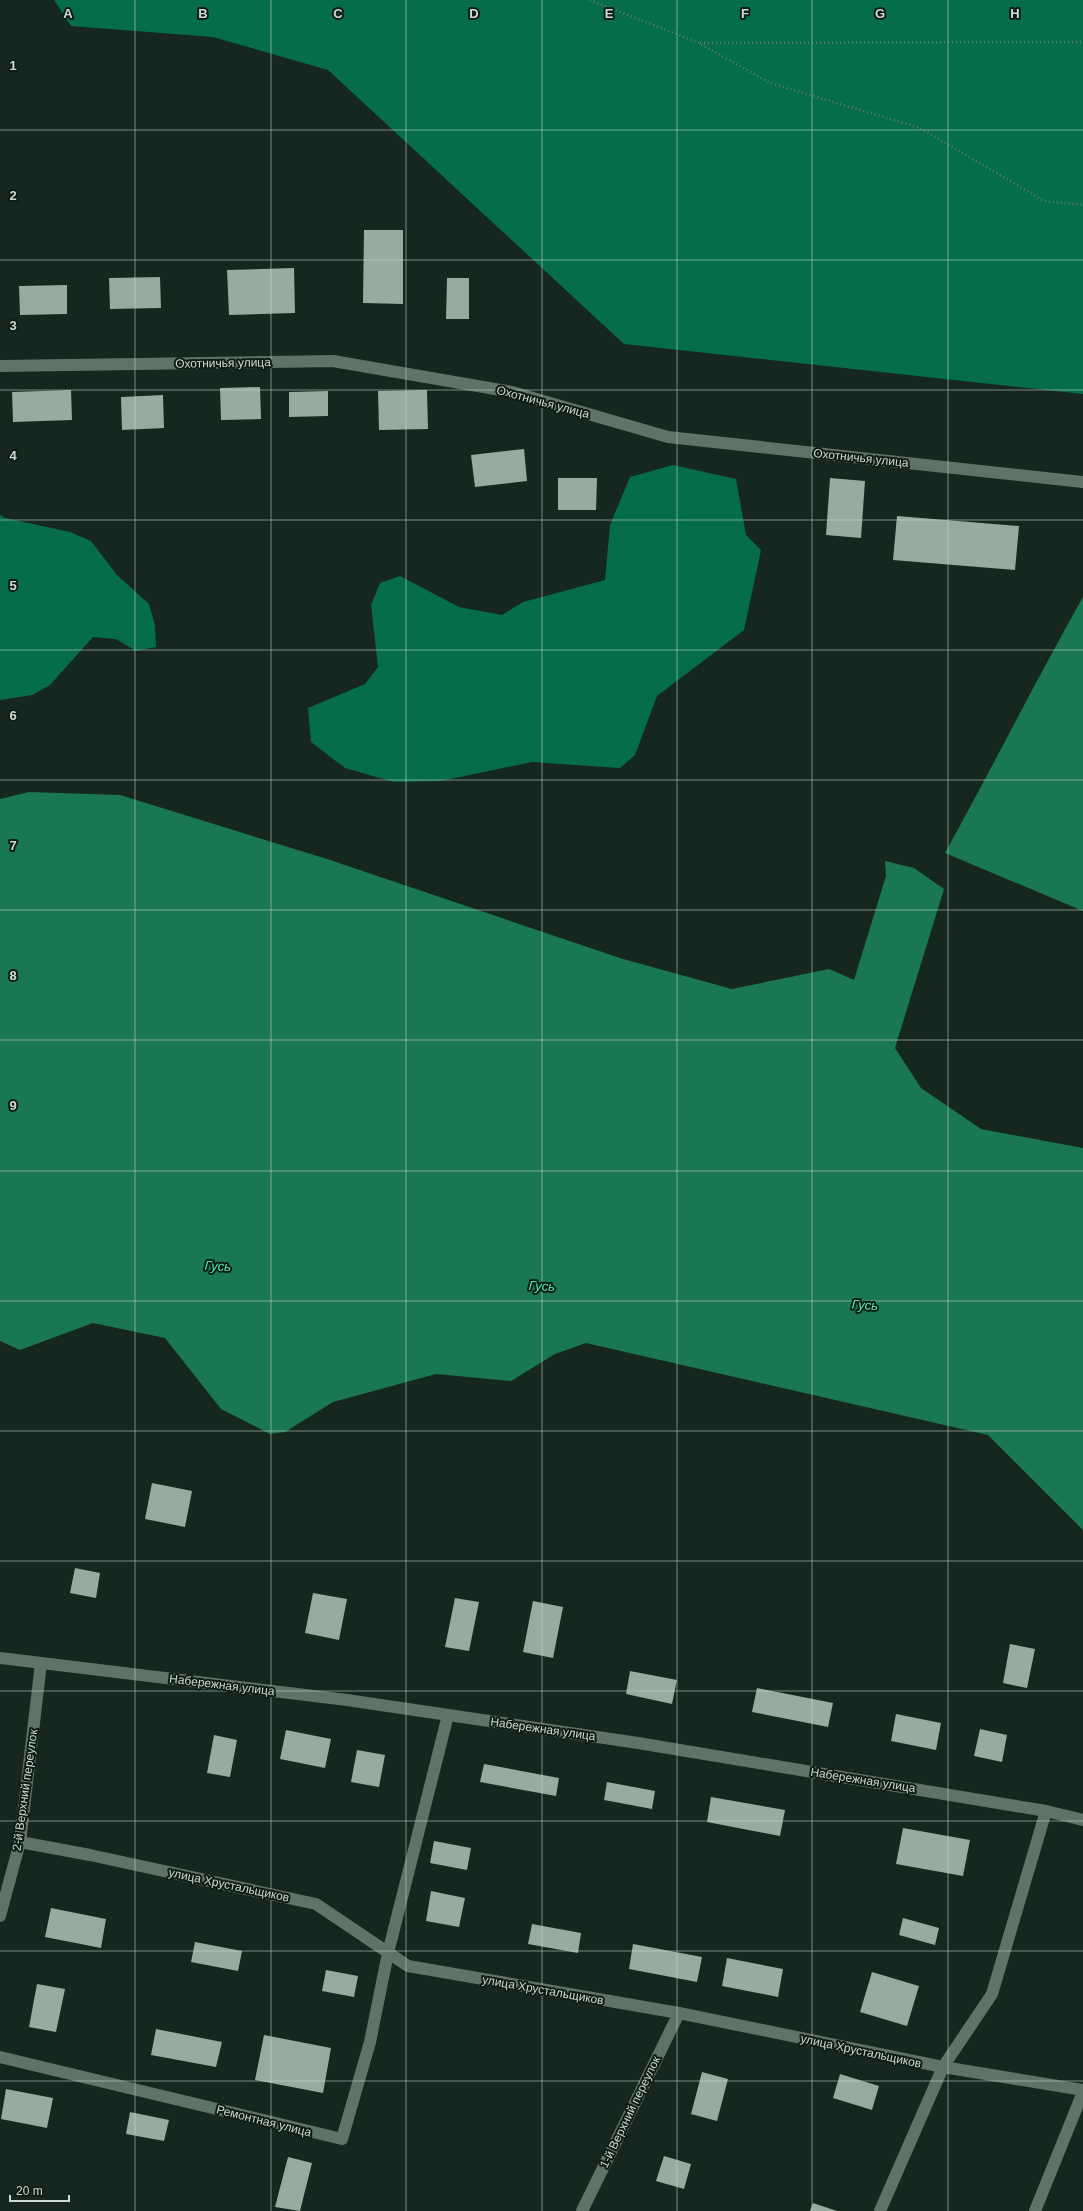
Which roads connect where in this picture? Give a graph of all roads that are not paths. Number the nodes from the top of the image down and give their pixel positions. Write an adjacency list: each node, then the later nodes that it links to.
1 (0, 366): 2 (street, Охотничья улица)
2 (1083, 482)
3 (0, 1658): 4 (street, Набережная улица)
4 (41, 1663): 5 (street, Набережная улица); 8 (street, 2-й Верхний переулок)
5 (448, 1715): 6 (street, Набережная улица); 10 (street)
6 (1046, 1811): 7 (street, Набережная улица); 13 (street)
7 (1083, 1820)
8 (20, 1842): 9 (street, 2-й Верхний переулок); 10 (street, улица Хрустальщиков)
9 (0, 1916)
10 (388, 1953): 11 (street, улица Хрустальщиков); 12 (street, Ремонтная улица)
11 (679, 2013): 13 (street, улица Хрустальщиков); 15 (street, 1-й Верхний переулок)
12 (0, 2057)
13 (943, 2067): 14 (street, улица Хрустальщиков); 16 (street)
14 (1083, 2091): 17 (street)
15 (582, 2211)
16 (880, 2211)
17 (1035, 2211)

